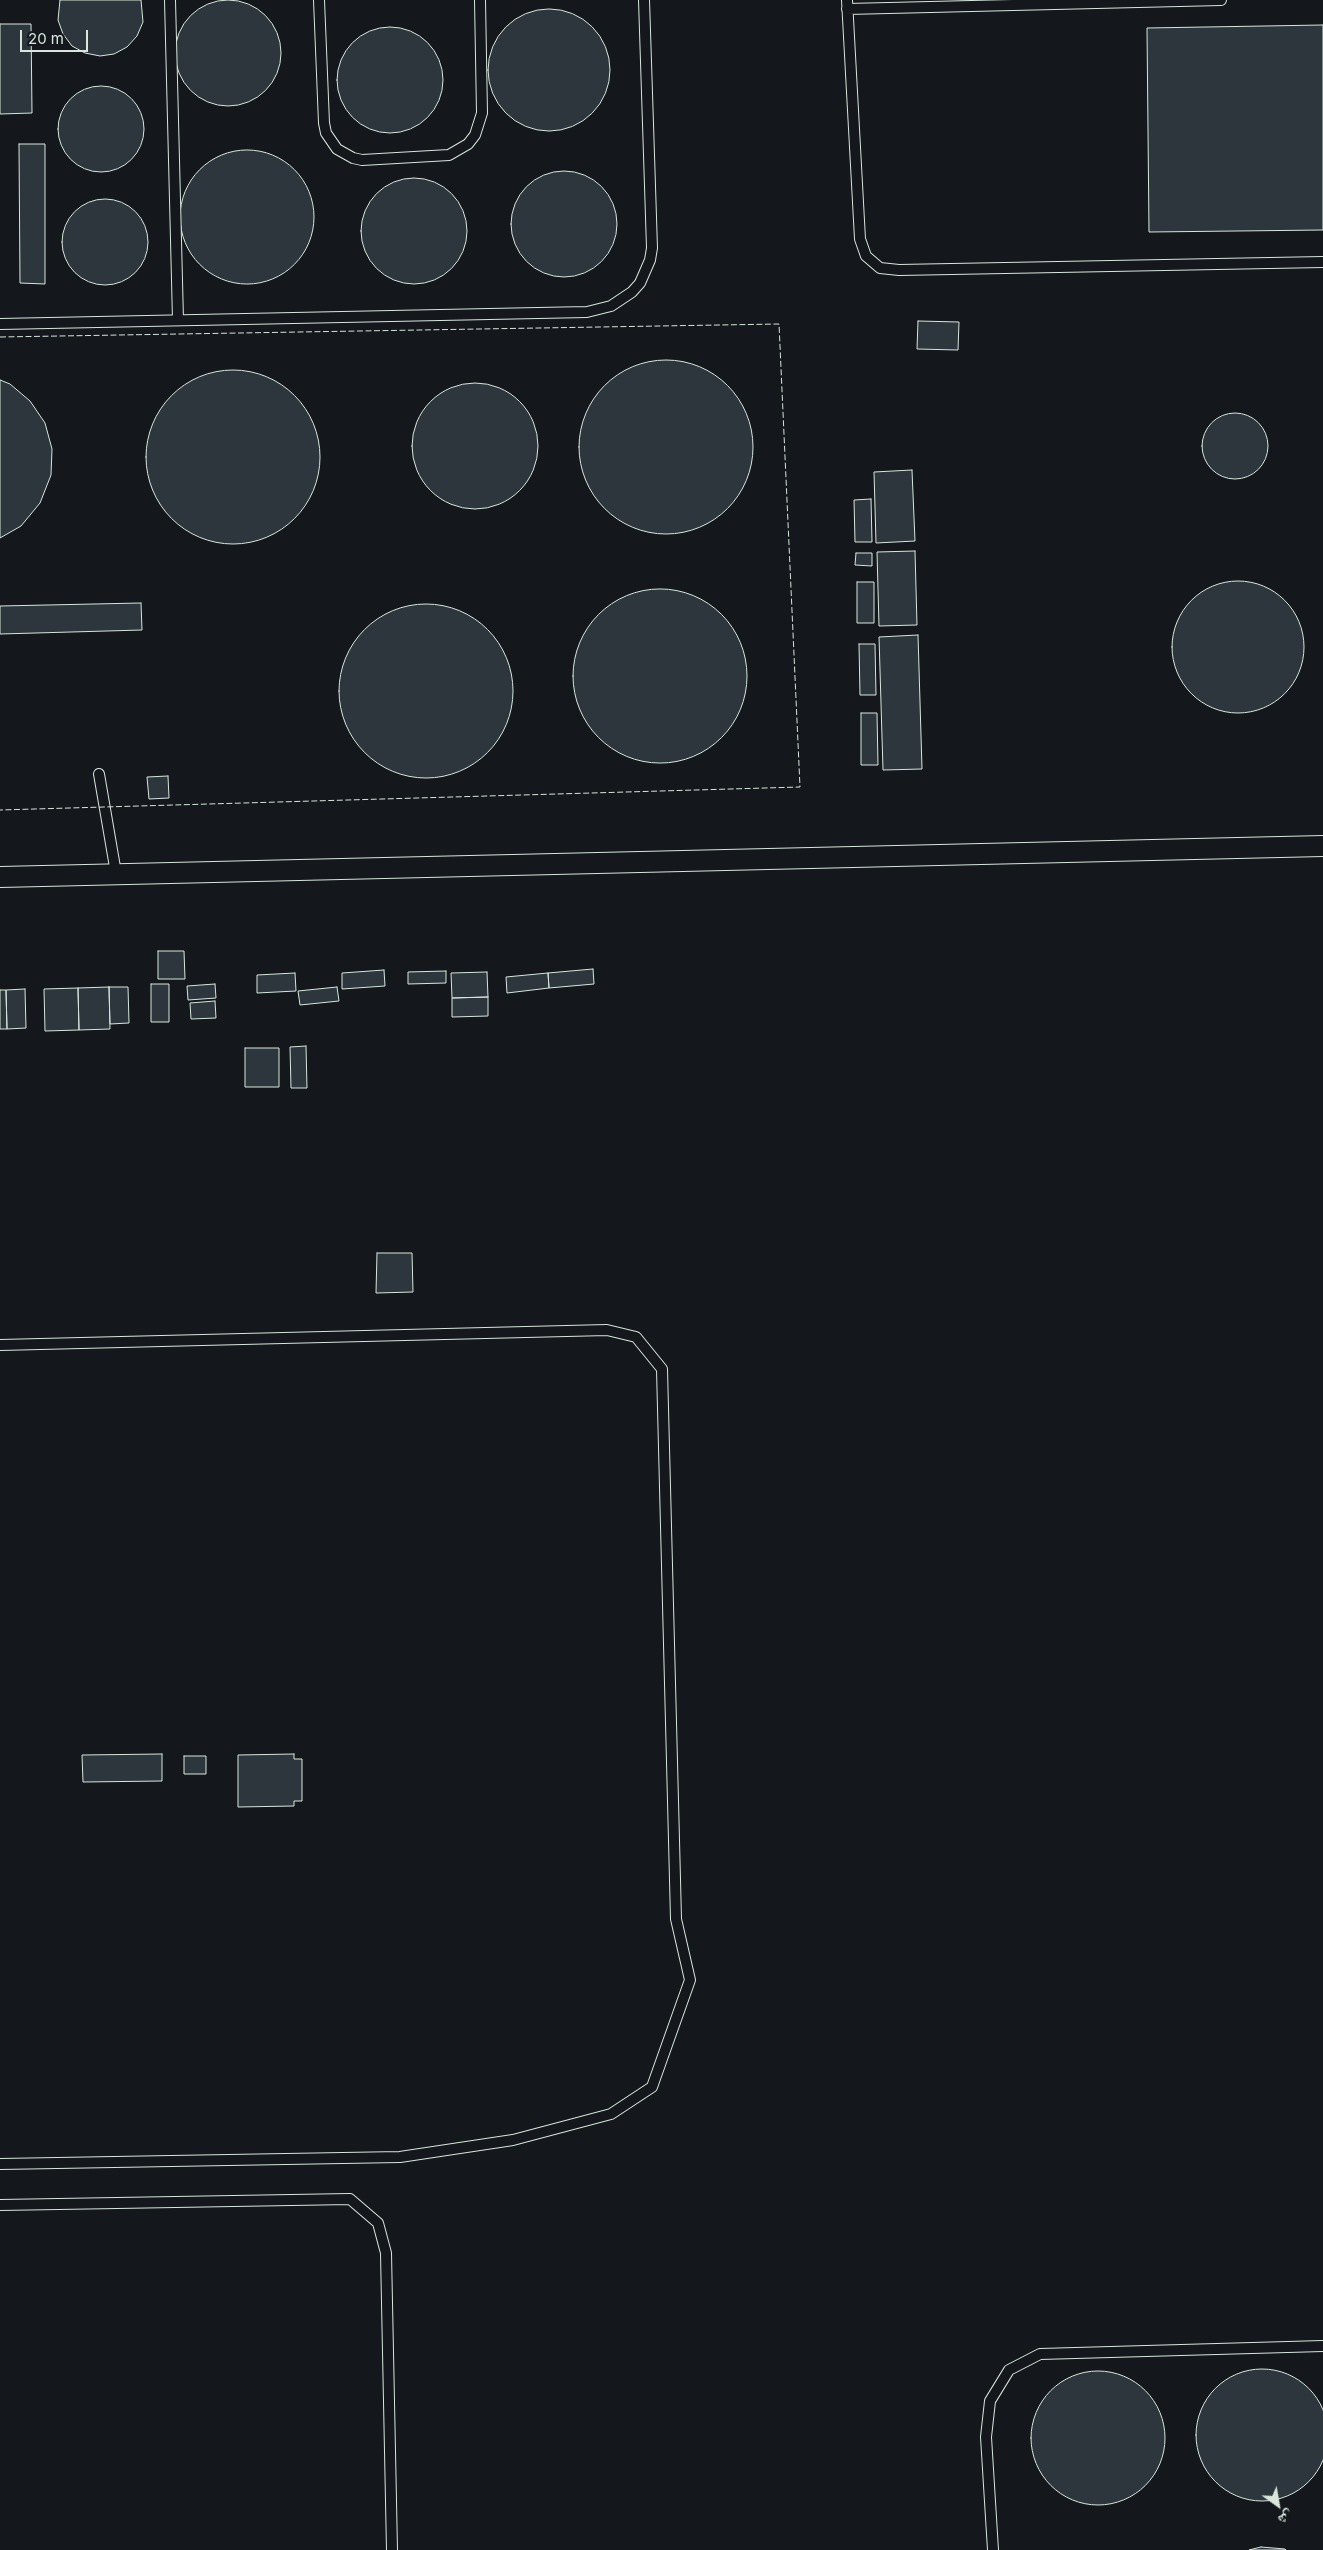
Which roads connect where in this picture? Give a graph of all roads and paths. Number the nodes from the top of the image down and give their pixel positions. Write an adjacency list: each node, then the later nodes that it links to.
1 (170, 0): 9 (lane)
2 (319, 0): 3 (lane)
3 (480, 0)
4 (644, 0): 9 (lane)
5 (1221, 0): 6 (lane)
6 (1166, 1): 7 (lane)
7 (847, 5): 8 (lane)
8 (1323, 262)
9 (178, 320): 10 (lane)
10 (0, 324)
11 (99, 774): 13 (lane)
12 (1323, 846): 13 (street)
13 (116, 873): 14 (street)
14 (0, 877)
15 (0, 1345): 16 (lane)
16 (0, 2164)
17 (0, 2205): 19 (lane)
18 (1323, 2346): 20 (lane)
19 (392, 2550)
20 (993, 2550)

